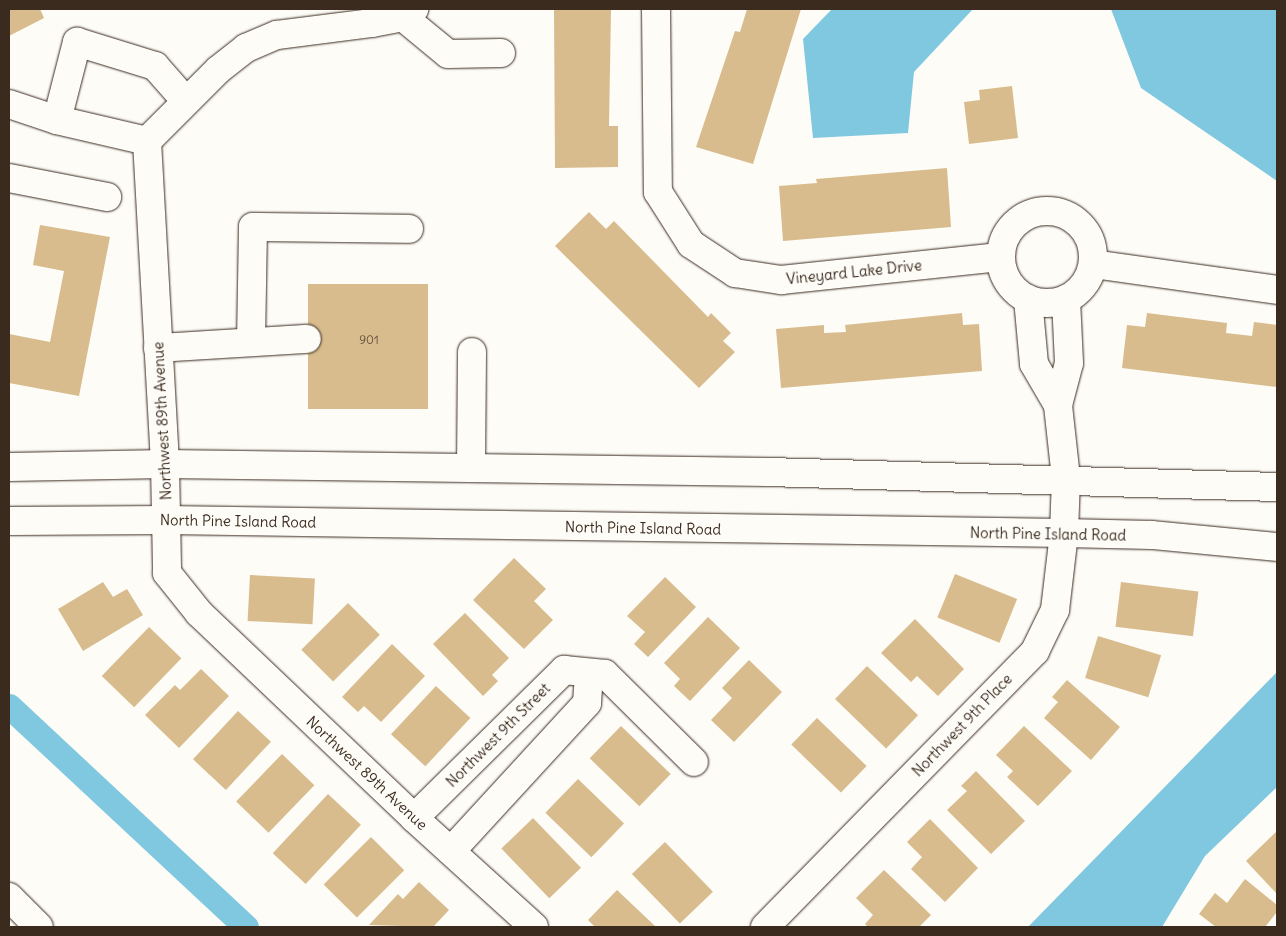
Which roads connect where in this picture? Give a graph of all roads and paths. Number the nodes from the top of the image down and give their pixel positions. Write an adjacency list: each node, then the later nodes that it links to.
1 (656, 9): 11 (street, Vineyard Lake Drive)
2 (409, 13): 3 (street); 4 (street)
3 (501, 53)
4 (185, 100): 6 (street); 7 (street)
5 (9, 104): 6 (street)
6 (57, 120): 7 (street)
7 (147, 142): 18 (street, Northwest 89th Avenue)
8 (9, 178): 9 (street)
9 (106, 197)
10 (409, 229): 17 (street)
11 (1000, 257): 12 (street); 14 (street)
12 (1094, 264): 13 (street); 15 (street)
13 (1277, 290)
14 (1028, 299): 15 (street); 20 (street)
15 (1066, 299): 20 (street)
16 (307, 339): 17 (street)
17 (251, 342): 18 (street)
18 (158, 348): 21 (street, Northwest 89th Avenue)
19 (472, 352): 23 (street)
20 (1058, 405): 24 (street, Northwest 9th Place)
21 (165, 464): 22 (street); 23 (street); 26 (street, Northwest 89th Avenue)
22 (9, 467)
23 (471, 468): 24 (street)
24 (1066, 478): 25 (street); 28 (street, Northwest 9th Place)
25 (1277, 487)
26 (166, 520): 27 (street, North Pine Island Road); 28 (street, North Pine Island Road); 32 (street, Northwest 89th Avenue)
27 (9, 521)
28 (1064, 533): 29 (street, North Pine Island Road); 37 (street, Northwest 9th Place)
29 (1277, 547)
30 (589, 673): 31 (street, Northwest 9th Street); 32 (street, Northwest 9th Street); 33 (street)
31 (694, 762)
32 (414, 818): 33 (street, Northwest 89th Avenue)
33 (451, 851): 36 (street, Northwest 89th Avenue)
34 (9, 896): 35 (street)
35 (39, 927)
36 (534, 927)
37 (765, 927)

